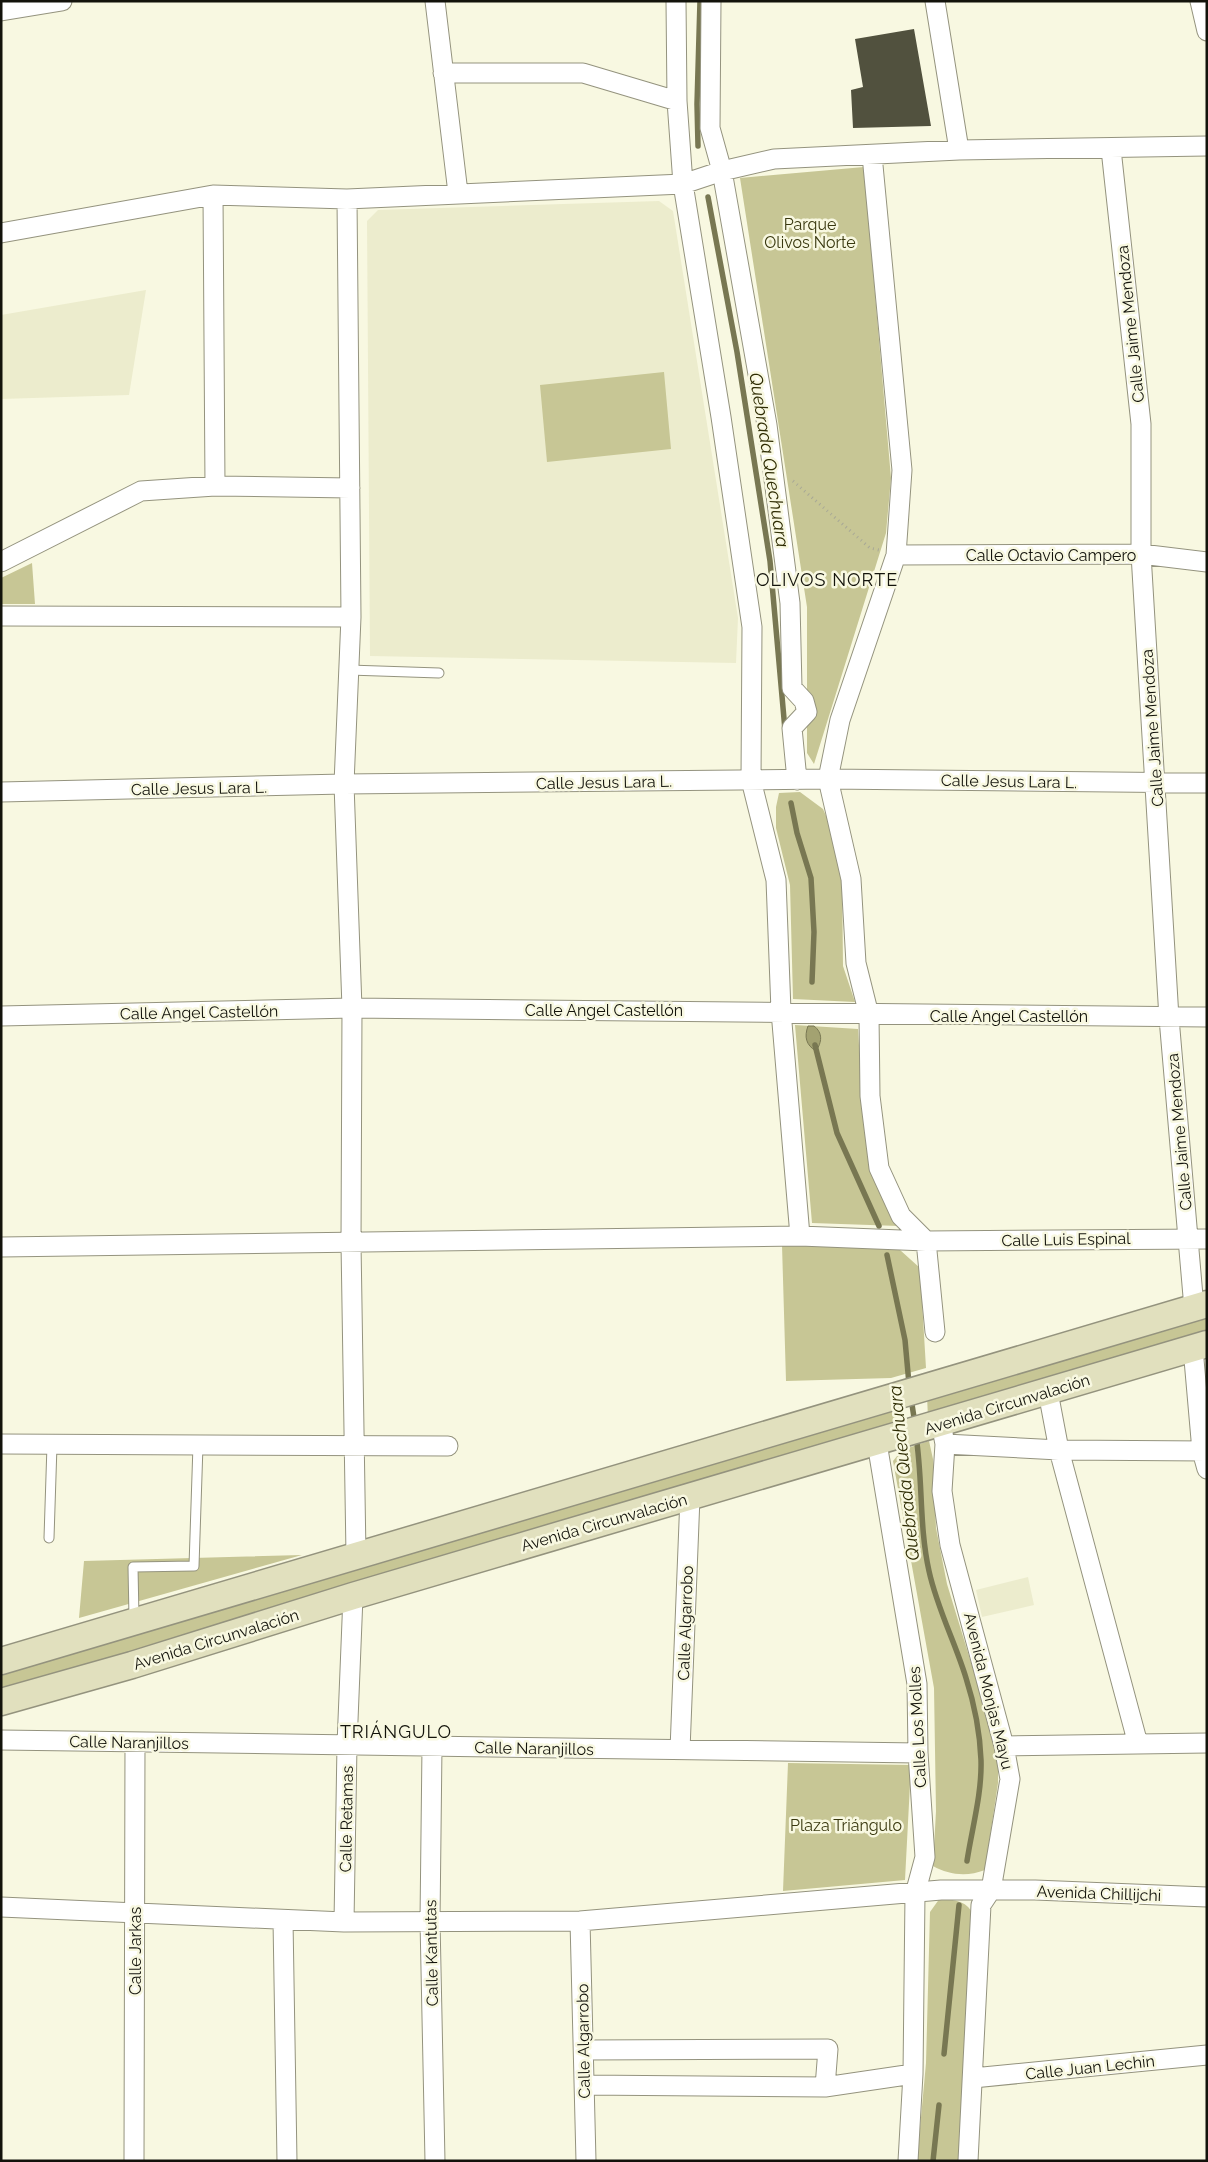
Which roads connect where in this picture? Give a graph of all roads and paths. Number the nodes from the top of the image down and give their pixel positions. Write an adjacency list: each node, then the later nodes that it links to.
1 (62, 1): 7 (street)
2 (435, 1): 9 (street)
3 (676, 1): 10 (street)
4 (711, 1): 15 (street)
5 (935, 1): 13 (street)
6 (1200, 1): 8 (street)
7 (1, 11)
8 (1207, 31)
9 (443, 73): 10 (street); 17 (street)
10 (677, 101): 16 (street)
11 (1207, 146): 12 (street)
12 (1111, 149): 13 (street); 24 (street, Calle Jaime Mendoza)
13 (959, 150): 14 (street)
14 (872, 155): 15 (street); 25 (street)
15 (722, 171): 16 (street); 21 (street)
16 (683, 184): 17 (street); 33 (street)
17 (458, 193): 19 (street)
18 (213, 195): 19 (street); 20 (street); 22 (street)
19 (347, 199): 23 (street)
20 (1, 233)
21 (772, 462): 25 (path); 34 (street)
22 (215, 486): 23 (street); 26 (street)
23 (350, 488): 29 (street)
24 (1141, 554): 25 (street, Calle Octavio Campero); 27 (street, Calle Octavio Campero); 35 (street, Calle Jaime Mendoza)
25 (896, 555): 32 (street)
26 (1, 562)
27 (1207, 562)
28 (1, 616): 29 (street)
29 (351, 617): 30 (street)
30 (349, 670): 31 (lane); 37 (street)
31 (439, 673)
32 (828, 779): 34 (street, Calle Jesus Lara L.); 35 (street, Calle Jesus Lara L.); 41 (street)
33 (751, 780): 34 (street, Calle Jesus Lara L.); 37 (street, Calle Jesus Lara L.); 40 (street)
34 (797, 780)
35 (1156, 783): 36 (street, Calle Jesus Lara L.); 44 (street, Calle Jaime Mendoza)
36 (1207, 783)
37 (344, 784): 38 (street, Calle Jesus Lara L.); 39 (street)
38 (1, 792)
39 (352, 1008): 40 (street, Calle Angel Castellón); 42 (street, Calle Angel Castellón); 48 (street)
40 (781, 1011): 41 (street, Calle Angel Castellón); 45 (street)
41 (869, 1015): 44 (street, Calle Angel Castellón); 47 (street)
42 (1, 1016)
43 (1207, 1017): 44 (street, Calle Angel Castellón)
44 (1169, 1018): 46 (street, Calle Jaime Mendoza)
45 (800, 1236): 47 (street, Calle Luis Espinal); 48 (street, Calle Luis Espinal)
46 (1198, 1238): 47 (street, Calle Luis Espinal); 50 (street, Calle Jaime Mendoza)
47 (926, 1241): 51 (street)
48 (351, 1243): 49 (street, Calle Luis Espinal); 59 (street)
49 (1, 1246)
50 (1200, 1306): 66 (main road)
51 (935, 1332)
52 (1200, 1346): 53 (main road, Avenida Circunvalación); 62 (street)
53 (1048, 1392): 54 (main road, Avenida Circunvalación); 61 (street)
54 (938, 1431): 55 (main road, Avenida Circunvalación); 61 (street); 77 (street, Avenida Monjas Mayu)
55 (888, 1439): 64 (main road, Avenida Circunvalación); 79 (street, Calle Los Molles)
56 (1, 1444): 57 (street)
57 (52, 1445): 58 (street); 65 (lane)
58 (198, 1445): 59 (street); 68 (lane)
59 (354, 1446): 60 (street); 66 (street)
60 (448, 1446)
61 (1059, 1450): 62 (street); 74 (street)
62 (1205, 1451): 63 (street)
63 (1207, 1469)
64 (690, 1497): 67 (main road, Avenida Circunvalación); 78 (street, Calle Algarrobo)
65 (49, 1538)
66 (356, 1555): 68 (main road)
67 (353, 1596): 70 (main road, Avenida Circunvalación); 75 (street, Calle Retamas)
68 (134, 1623): 69 (main road)
69 (1, 1661)
70 (1, 1702)
71 (1, 1740): 72 (street, Calle Naranjillos)
72 (135, 1742): 75 (street, Calle Naranjillos); 84 (street, Calle Jarkas)
73 (1207, 1743): 74 (street)
74 (1138, 1744): 77 (street)
75 (347, 1745): 76 (street, Calle Naranjillos); 88 (street, Calle Retamas)
76 (432, 1746): 78 (street, Calle Naranjillos); 86 (street, Calle Kantutas)
77 (1004, 1746): 80 (street, Avenida Monjas Mayu)
78 (680, 1750): 79 (street, Calle Naranjillos)
79 (918, 1753): 81 (street, Calle Los Molles)
80 (991, 1890): 81 (street, Avenida Chillijchi); 82 (street, Avenida Chillijchi); 92 (street, Avenida Monjas Mayu)
81 (914, 1894): 87 (street, Avenida Chillijchi); 91 (street, Calle Los Molles)
82 (1207, 1898)
83 (1, 1908): 84 (street, Avenida Chillijchi)
84 (135, 1914): 85 (street, Avenida Chillijchi); 95 (street, Calle Jarkas)
85 (283, 1920): 88 (street, Avenida Chillijchi); 96 (street)
86 (430, 1921): 87 (street, Avenida Chillijchi); 88 (street, Avenida Chillijchi); 97 (street, Calle Kantutas)
87 (580, 1921): 89 (street, Calle Algarrobo)
88 (344, 1922)
89 (584, 2050): 93 (street, Calle Algarrobo); 94 (street)
90 (1207, 2055): 92 (street, Calle Juan Lechin)
91 (913, 2074): 94 (street); 99 (street, Calle Los Molles)
92 (973, 2078): 100 (street, Avenida Monjas Mayu)
93 (584, 2084): 94 (street); 98 (street, Calle Algarrobo)
94 (825, 2086)
95 (134, 2161)
96 (287, 2161)
97 (435, 2161)
98 (586, 2161)
99 (908, 2161)
100 (968, 2161)

